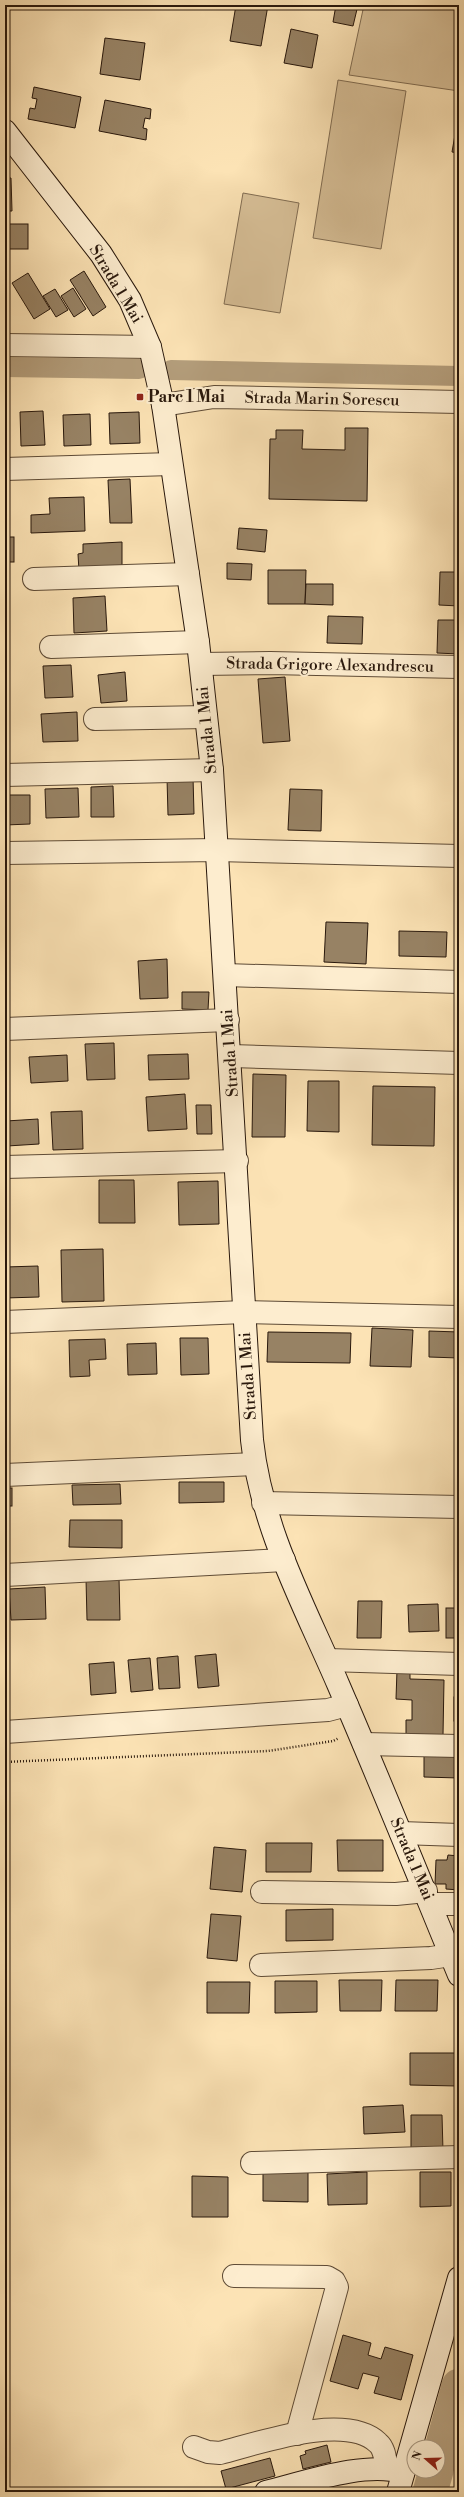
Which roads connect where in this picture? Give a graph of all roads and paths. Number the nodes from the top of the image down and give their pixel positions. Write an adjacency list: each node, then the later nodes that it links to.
1 (5, 131): 3 (street, Strada 1 Mai)
2 (5, 345): 3 (street)
3 (150, 347): 5 (street, Strada 1 Mai)
4 (459, 402): 5 (street, Strada Marin Sorescu)
5 (163, 405): 6 (street, Strada 1 Mai)
6 (172, 464): 7 (street); 8 (street, Strada 1 Mai)
7 (5, 469)
8 (188, 574): 9 (street); 10 (street, Strada 1 Mai)
9 (34, 579)
10 (198, 642): 11 (street); 12 (street, Strada 1 Mai)
11 (52, 647)
12 (201, 664): 13 (street, Strada Grigore Alexandrescu); 14 (street, Strada 1 Mai)
13 (459, 668)
14 (206, 717): 15 (street); 16 (street, Strada 1 Mai)
15 (95, 719)
16 (212, 770): 17 (street); 18 (street, Strada 1 Mai)
17 (5, 775)
18 (217, 850): 19 (street); 20 (street); 21 (street, Strada 1 Mai)
19 (5, 853)
20 (459, 856)
21 (225, 976): 22 (street); 23 (street, Strada 1 Mai)
22 (459, 982)
23 (228, 1020): 24 (street); 25 (street, Strada 1 Mai)
24 (5, 1029)
25 (231, 1056): 26 (street); 27 (street, Strada 1 Mai)
26 (459, 1063)
27 (237, 1161): 28 (street); 29 (street, Strada 1 Mai)
28 (5, 1167)
29 (244, 1312): 30 (street); 31 (street); 32 (street, Strada 1 Mai)
30 (459, 1317)
31 (5, 1322)
32 (255, 1464): 33 (street); 34 (street, Strada 1 Mai)
33 (5, 1475)
34 (263, 1503): 35 (street); 36 (street, Strada 1 Mai)
35 (459, 1507)
36 (284, 1560): 37 (street); 38 (street, Strada 1 Mai)
37 (5, 1575)
38 (328, 1660): 39 (street); 40 (street, Strada 1 Mai)
39 (459, 1664)
40 (347, 1705): 41 (street); 42 (street, Strada 1 Mai)
41 (5, 1732)
42 (361, 1736): 43 (street); 44 (path); 45 (street, Strada 1 Mai)
43 (459, 1746)
44 (5, 1762)
45 (401, 1833): 46 (street); 48 (street, Strada 1 Mai)
46 (459, 1835)
47 (262, 1892): 48 (street)
48 (428, 1897): 49 (street); 50 (street, Strada 1 Mai)
49 (459, 1904)
50 (451, 1955): 51 (street); 52 (street, Strada 1 Mai)
51 (261, 1965)
52 (459, 1975)
53 (459, 2157): 54 (street)
54 (252, 2163)
55 (234, 2276): 57 (street)
56 (459, 2278): 59 (street)
57 (297, 2434): 58 (street); 59 (street)
58 (194, 2447)
59 (396, 2478): 60 (street)
60 (266, 2492)

